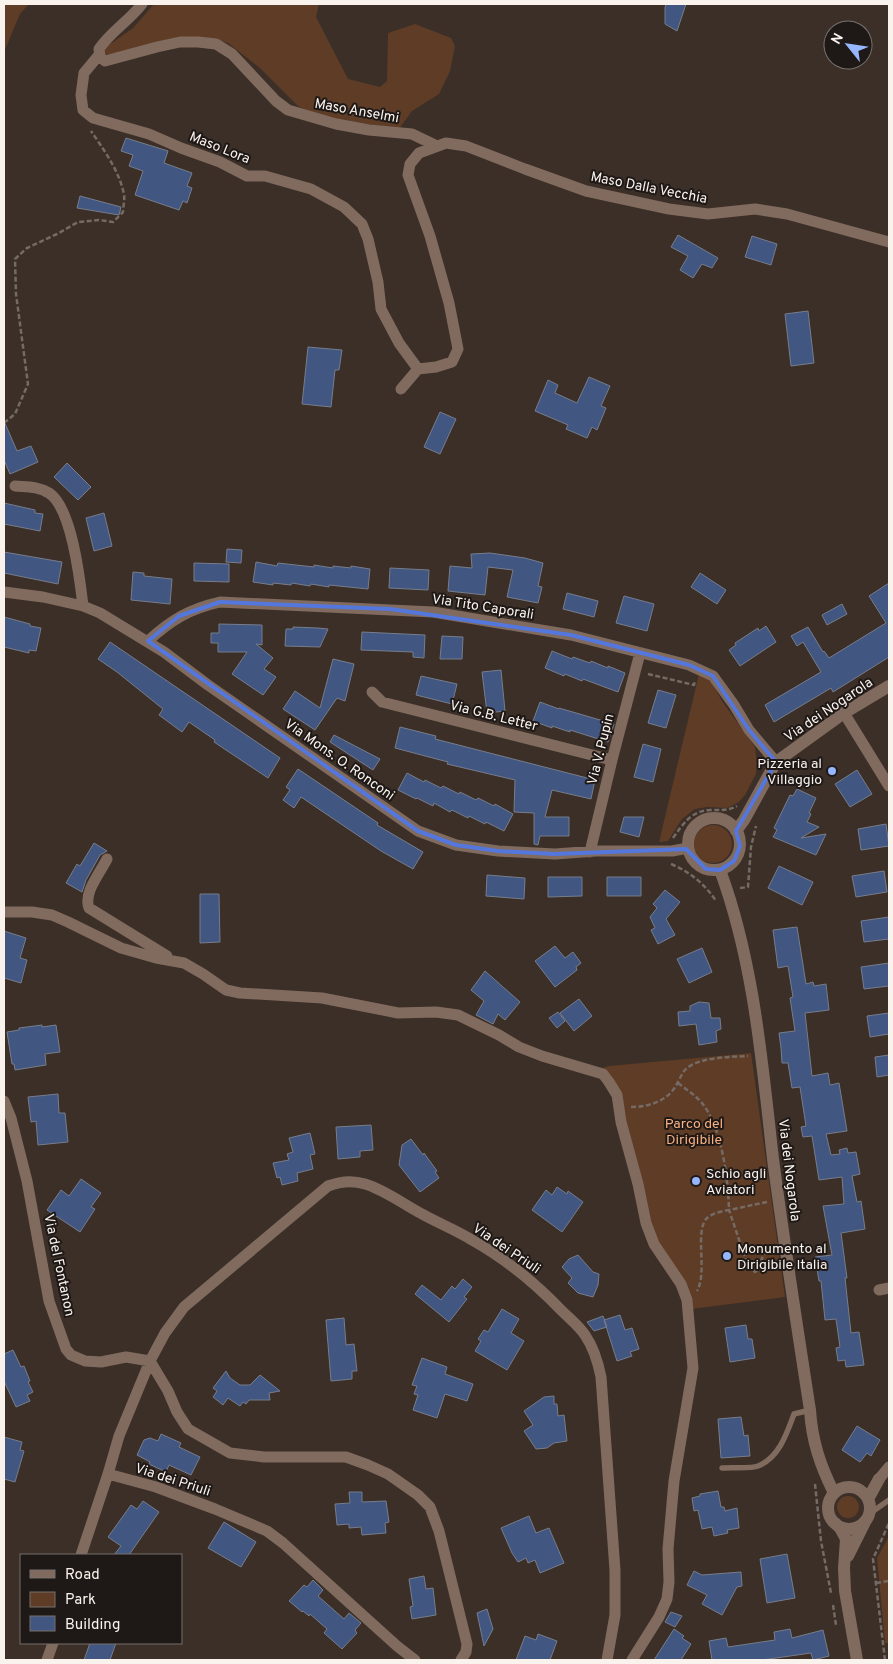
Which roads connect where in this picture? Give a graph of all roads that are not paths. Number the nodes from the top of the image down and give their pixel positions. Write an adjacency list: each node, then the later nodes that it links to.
1 (142, 4): 2 (street)
2 (99, 55): 3 (street, Maso Anselmi); 5 (street, Maso Lora)
3 (437, 146): 4 (street, Maso Dalla Vecchia); 5 (street)
4 (889, 242)
5 (418, 369): 6 (street)
6 (401, 390)
7 (15, 486): 9 (street)
8 (4, 592): 9 (street, Via Mons. O. Ronconi)
9 (83, 606): 10 (street, Via Mons. O. Ronconi)
10 (148, 642): 11 (street, Via Tito Caporali); 20 (street, Via Mons. O. Ronconi)
11 (640, 654): 15 (street, Via V. Pupin); 16 (street, Via Tito Caporali)
12 (889, 686): 14 (street, Via dei Nogarola)
13 (372, 692): 15 (street, Via G.B. Letter)
14 (844, 713): 16 (street, Via dei Nogarola); 17 (street)
15 (612, 760): 20 (street, Via V. Pupin)
16 (776, 762): 18 (street, Via dei Nogarola)
17 (889, 786)
18 (736, 831): 19 (street); 22 (street)
19 (688, 848): 20 (street, Via Mons. O. Ronconi); 22 (street)
20 (590, 852)
21 (107, 860): 24 (street)
22 (720, 870): 27 (street, Via dei Nogarola)
23 (4, 912): 24 (street)
24 (173, 960): 44 (street)
25 (4, 1101): 26 (street, Via del Fontanon)
26 (150, 1362): 30 (street, Via dei Priuli); 42 (street); 43 (street, Via dei Priuli)
27 (810, 1410): 29 (lane); 32 (street, Via dei Nogarola)
28 (889, 1467): 31 (street)
29 (722, 1468)
30 (108, 1474): 37 (street, Via dei Priuli); 41 (street, Via dei Priuli)
31 (879, 1479): 32 (street); 33 (street)
32 (846, 1489): 33 (street); 36 (street)
33 (868, 1499): 35 (street)
34 (889, 1500): 35 (lane)
35 (868, 1516): 36 (street); 38 (street)
36 (835, 1523): 38 (street)
37 (81, 1554)
38 (844, 1568): 45 (street)
39 (53, 1644): 40 (street)
40 (47, 1660)
41 (415, 1660)
42 (461, 1660)
43 (607, 1660)
44 (632, 1660)
45 (857, 1660)

